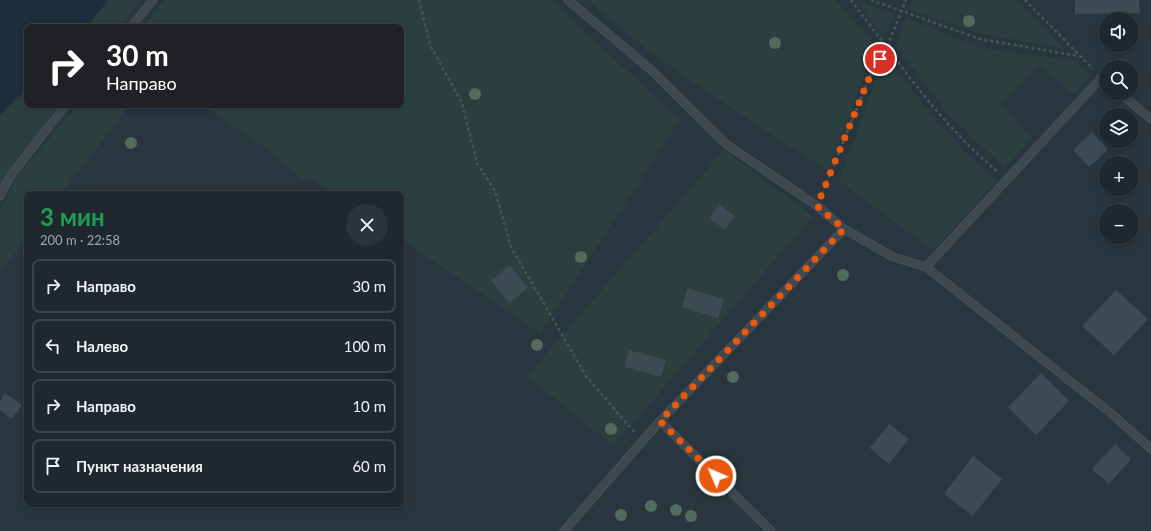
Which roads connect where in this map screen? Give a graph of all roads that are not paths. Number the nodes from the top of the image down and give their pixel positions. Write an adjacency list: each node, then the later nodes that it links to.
1 (154, 0): 3 (lane)
2 (568, 0): 9 (lane)
3 (134, 24)
4 (1099, 84): 10 (lane)
5 (1128, 100): 7 (lane)
6 (64, 108): 8 (lane)
7 (1151, 119)
8 (0, 196)
9 (844, 229): 10 (lane); 11 (lane)
10 (926, 267): 12 (lane)
11 (660, 421): 13 (lane); 14 (lane)
12 (1151, 449)
13 (564, 531)
14 (771, 531)

